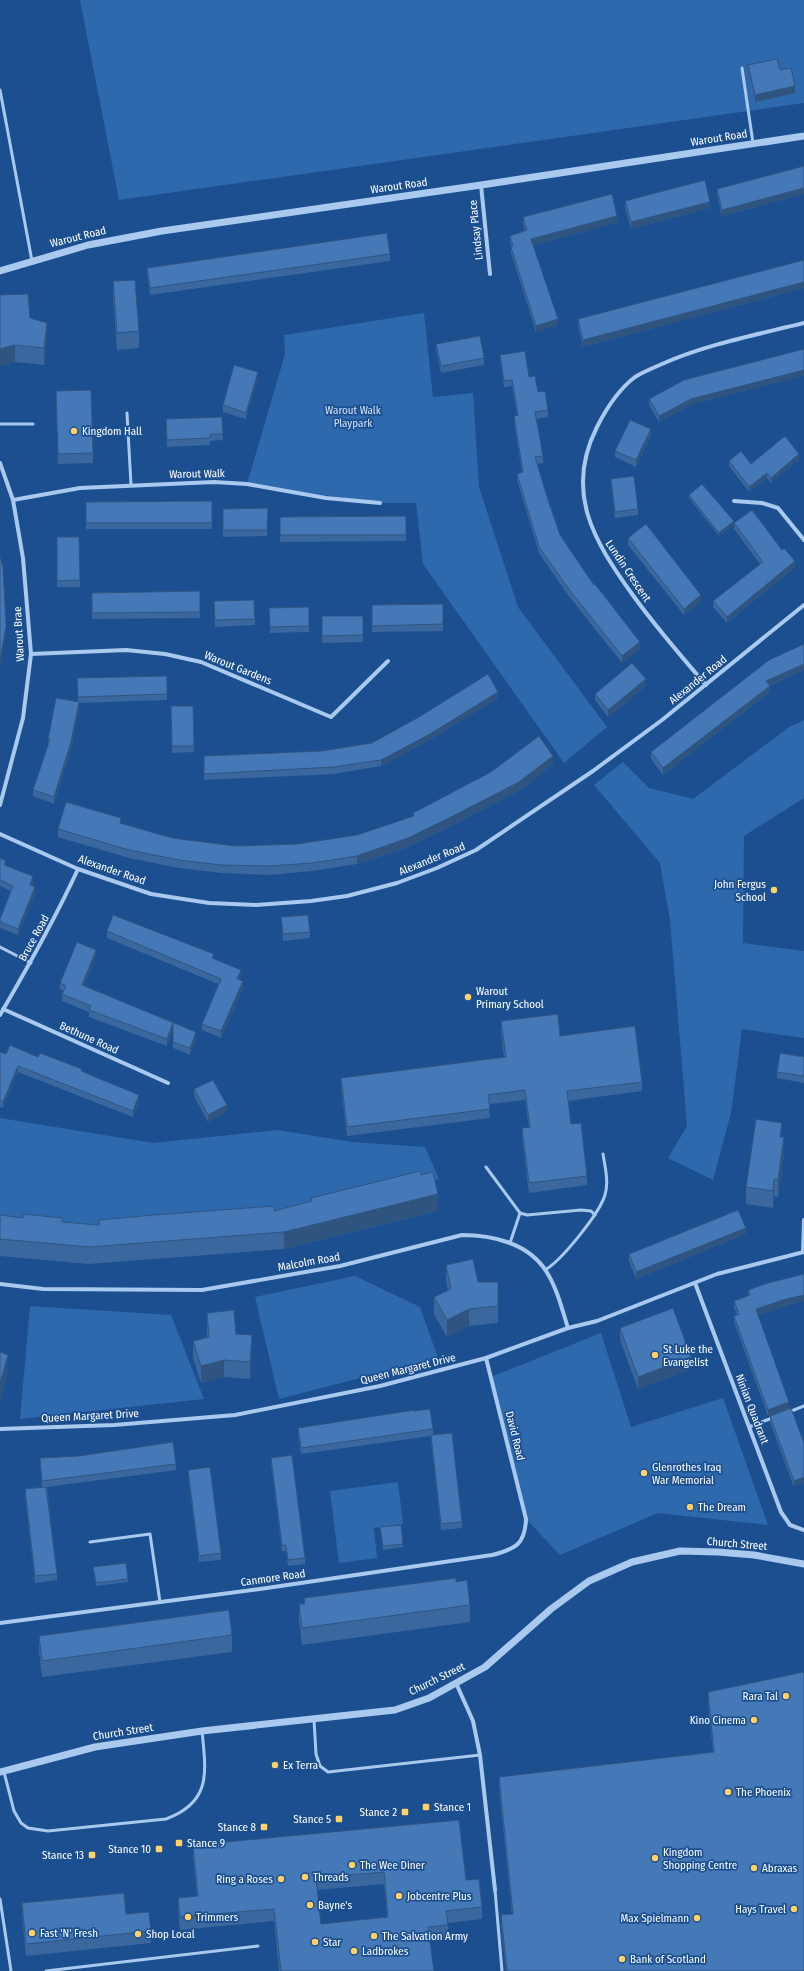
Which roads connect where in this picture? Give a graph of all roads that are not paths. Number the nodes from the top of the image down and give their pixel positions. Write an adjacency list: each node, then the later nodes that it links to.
1 (742, 68): 4 (lane)
2 (0, 90): 6 (lane)
3 (804, 136): 4 (street, Warout Road)
4 (753, 144): 5 (street, Warout Road)
5 (481, 185): 6 (street, Warout Road); 8 (street, Lindsay Place)
6 (32, 261): 7 (street, Warout Road)
7 (0, 271)
8 (490, 274)
9 (804, 323): 22 (street, Lundin Crescent)
10 (127, 413): 14 (lane)
11 (0, 424): 12 (lane)
12 (33, 424)
13 (0, 463): 15 (street, Warout Brae)
14 (131, 485): 15 (street, Warout Walk); 17 (street, Warout Walk)
15 (13, 500): 20 (street, Warout Brae)
16 (734, 501): 18 (street)
17 (380, 503)
18 (804, 540)
19 (804, 605): 22 (street, Alexander Road)
20 (31, 654): 21 (street, Warout Gardens); 23 (street, Warout Brae)
21 (388, 661)
22 (706, 685): 25 (street, Alexander Road)
23 (0, 805)
24 (0, 834): 25 (street, Alexander Road)
25 (78, 869): 27 (street, Bruce Road)
26 (0, 947): 27 (lane)
27 (31, 963): 28 (street, Bruce Road)
28 (3, 1009): 29 (street, Bruce Road); 30 (street, Bethune Road)
29 (0, 1014)
30 (168, 1083)
31 (604, 1154): 34 (lane)
32 (486, 1167): 33 (lane)
33 (520, 1213): 34 (lane); 36 (lane)
34 (595, 1215): 38 (lane)
35 (804, 1220): 37 (street)
36 (510, 1243): 38 (street, Malcolm Road); 40 (street, Malcolm Road)
37 (803, 1252): 39 (street, Queen Margaret Drive)
38 (545, 1270): 41 (street, Malcolm Road)
39 (695, 1283): 41 (street, Queen Margaret Drive); 46 (street, Ninian Quadrant)
40 (0, 1284)
41 (568, 1328): 42 (street, Queen Margaret Drive)
42 (486, 1358): 47 (street, Queen Margaret Drive); 48 (street, David Road)
43 (804, 1406): 44 (lane)
44 (783, 1414)
45 (777, 1416): 46 (lane)
46 (749, 1427): 49 (street, Ninian Quadrant)
47 (0, 1429)
48 (526, 1519): 52 (street, Canmore Road)
49 (804, 1530)
50 (90, 1542): 52 (lane)
51 (804, 1564): 54 (street, Church Street)
52 (160, 1602): 53 (street, Canmore Road)
53 (0, 1623)
54 (456, 1683): 55 (street, Church Street); 57 (street)
55 (314, 1720): 56 (street, Church Street); 57 (lane)
56 (202, 1731): 58 (street, Church Street); 58 (lane)
57 (480, 1755): 59 (street)
58 (2, 1772)
59 (495, 1890): 64 (lane)
60 (0, 1899): 62 (lane)
61 (258, 1946): 63 (lane)
62 (11, 1971)
63 (46, 1971)
64 (502, 1971)

